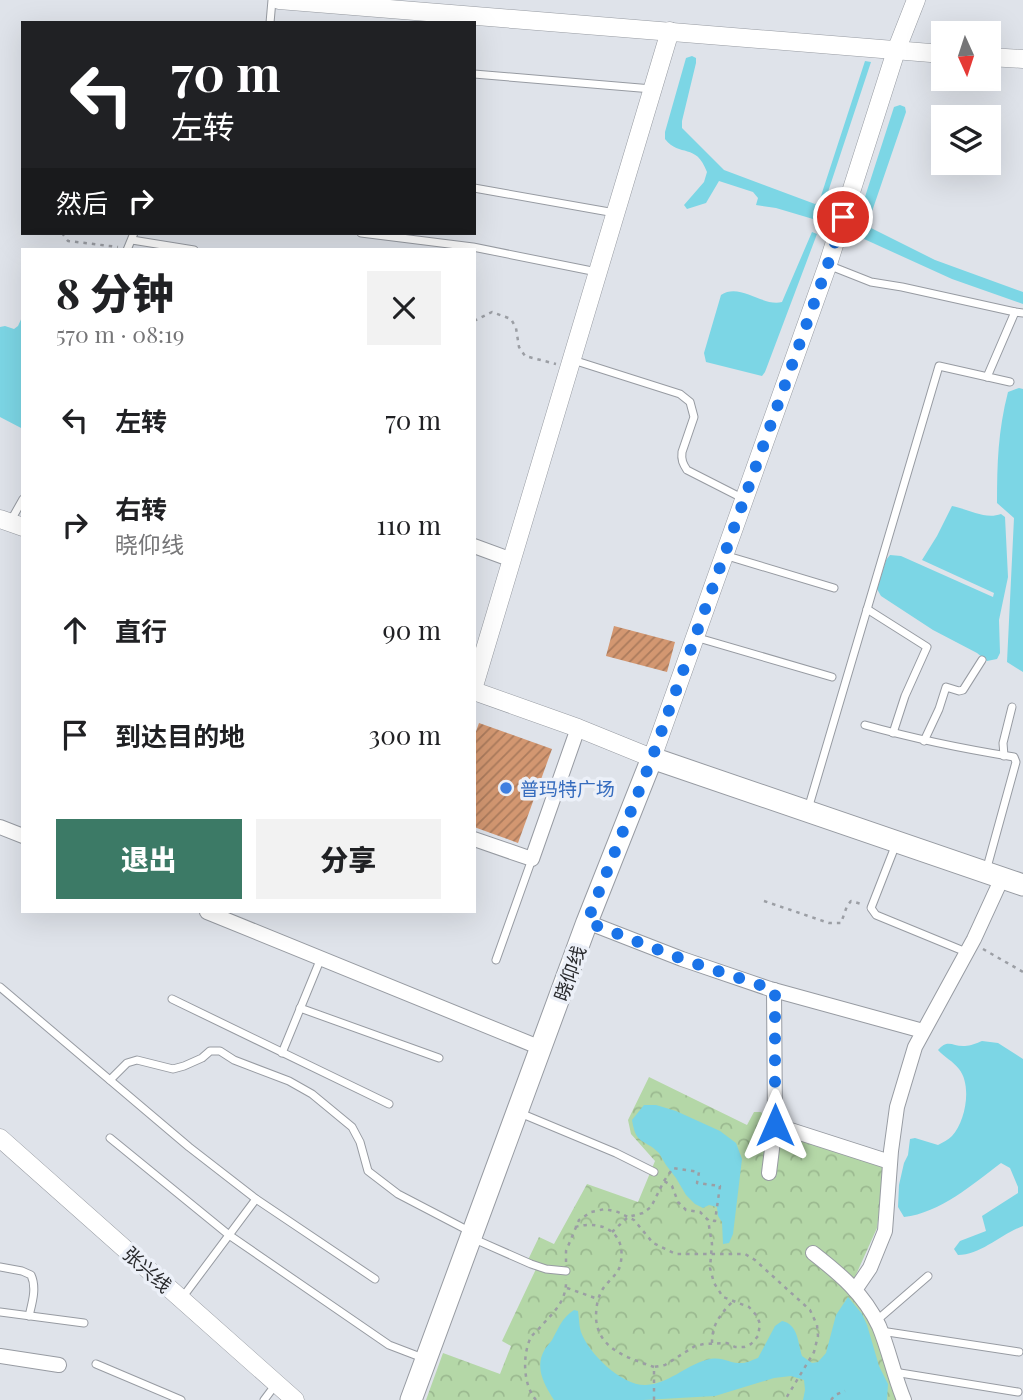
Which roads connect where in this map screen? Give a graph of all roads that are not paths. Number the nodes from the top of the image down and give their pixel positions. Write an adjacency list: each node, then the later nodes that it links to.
1 (272, 0): 4 (lane)
2 (279, 0): 5 (street)
3 (916, 0): 6 (street)
4 (270, 21)
5 (670, 31): 6 (street); 11 (street)
6 (896, 51): 7 (street); 17 (street)
7 (931, 53)
8 (1001, 58): 9 (street)
9 (1023, 60)
10 (476, 74): 11 (lane)
11 (653, 89): 13 (street)
12 (476, 188): 13 (lane)
13 (616, 213): 18 (street)
14 (377, 235): 18 (lane)
15 (133, 236): 16 (lane)
16 (185, 248)
17 (828, 264): 19 (lane); 23 (street)
18 (598, 272): 20 (street)
19 (1019, 313): 21 (lane)
20 (571, 363): 23 (lane); 28 (street)
21 (987, 377): 22 (lane); 30 (lane)
22 (1010, 382)
23 (744, 499): 27 (street)
24 (21, 503): 25 (lane)
25 (11, 523)
26 (476, 547): 28 (street)
27 (724, 555): 29 (lane); 31 (street)
28 (512, 560): 34 (street)
29 (834, 588)
30 (867, 609): 39 (lane); 43 (lane)
31 (695, 637): 33 (lane); 42 (street)
32 (982, 660): 40 (lane)
33 (832, 677)
34 (476, 681)
35 (476, 689): 38 (street)
36 (1012, 707): 41 (lane)
37 (865, 725): 39 (lane)
38 (578, 727): 42 (street); 48 (street)
39 (893, 733): 40 (lane)
40 (924, 741): 41 (lane)
41 (1004, 756): 49 (lane)
42 (652, 758): 43 (main road); 52 (main road, 晓仰线)
43 (807, 810): 47 (main road)
44 (0, 827): 45 (street)
45 (21, 835)
46 (476, 840): 48 (street)
47 (897, 841): 49 (main road); 53 (lane)
48 (532, 859): 55 (lane)
49 (994, 875): 50 (main road); 53 (street)
50 (1023, 885)
51 (209, 913): 54 (street)
52 (587, 922): 57 (street); 61 (main road, 晓仰线)
53 (969, 947): 60 (street)
54 (321, 958): 59 (lane); 61 (street)
55 (496, 960)
56 (0, 987): 64 (lane)
57 (775, 990): 60 (street); 67 (street)
58 (172, 999): 62 (lane)
59 (300, 1008): 62 (lane); 63 (lane)
60 (923, 1031): 70 (street)
61 (541, 1048): 66 (main road, 晓仰线)
62 (282, 1052): 65 (lane)
63 (439, 1058)
64 (110, 1080): 73 (lane); 75 (lane)
65 (389, 1104)
66 (517, 1112): 71 (lane); 75 (main road, 晓仰线)
67 (775, 1125): 70 (street); 72 (street)
68 (0, 1138): 82 (street, 张兴线)
69 (110, 1138): 74 (lane)
70 (890, 1162): 81 (street)
71 (653, 1172)
72 (769, 1173)
73 (256, 1199): 74 (lane); 80 (lane)
74 (229, 1234): 82 (lane); 89 (lane)
75 (472, 1236): 78 (lane); 89 (main road, 晓仰线)
76 (813, 1253): 81 (street)
77 (0, 1267): 84 (lane)
78 (566, 1271)
79 (928, 1276): 86 (lane)
80 (375, 1279)
81 (855, 1290): 86 (street)
82 (181, 1299): 93 (street, 张兴线)
83 (0, 1312): 84 (lane)
84 (29, 1316): 85 (lane)
85 (84, 1323)
86 (878, 1326): 87 (lane); 92 (street)
87 (1019, 1352)
88 (0, 1356): 91 (street)
89 (426, 1359): 98 (main road, 晓仰线)
90 (96, 1364): 95 (lane)
91 (59, 1365)
92 (894, 1372): 94 (lane); 99 (street)
93 (276, 1383): 96 (lane); 97 (street, 张兴线)
94 (1018, 1392)
95 (181, 1400)
96 (264, 1400)
97 (295, 1400)
98 (411, 1400)
99 (904, 1400)

